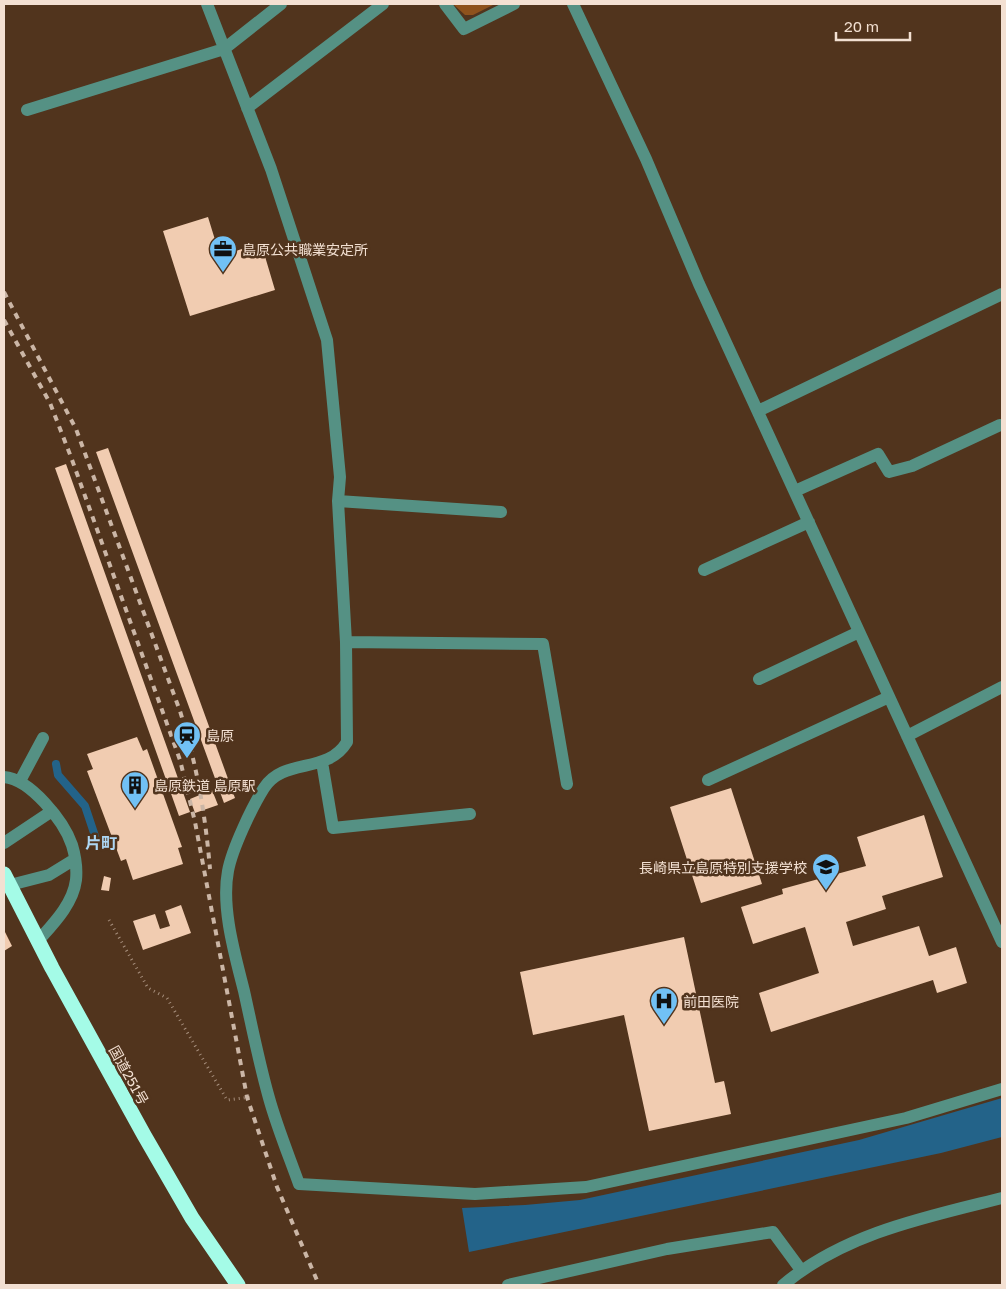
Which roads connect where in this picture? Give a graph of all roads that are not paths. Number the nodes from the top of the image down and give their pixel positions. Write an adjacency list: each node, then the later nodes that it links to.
1 (207, 4): 7 (street)
2 (281, 4): 7 (street)
3 (383, 4): 8 (street)
4 (445, 4): 5 (street)
5 (514, 4)
6 (573, 4): 11 (street)
7 (224, 49): 8 (street); 9 (street)
8 (247, 108): 14 (street)
9 (27, 110)
10 (1002, 294): 11 (street)
11 (758, 411): 13 (street)
12 (1000, 425): 13 (street)
13 (795, 491): 16 (street)
14 (338, 501): 15 (street); 19 (street)
15 (501, 512)
16 (809, 522): 17 (street); 18 (street)
17 (704, 570)
18 (860, 632): 20 (street); 22 (street)
19 (346, 642): 25 (street); 29 (street)
20 (759, 679)
21 (1002, 687): 23 (street)
22 (889, 697): 23 (street); 27 (street)
23 (907, 736): 36 (street)
24 (42, 738): 28 (street)
25 (322, 762): 31 (street); 37 (street)
26 (4, 777): 28 (street)
27 (708, 780)
28 (20, 781): 30 (street)
29 (567, 784)
30 (52, 811): 32 (street); 33 (street)
31 (470, 814)
32 (4, 843)
33 (75, 859): 34 (street); 35 (street)
34 (7, 880): 35 (highway, 国道251号)
35 (38, 941): 40 (highway, 国道251号)
36 (1002, 942)
37 (1002, 1089)
38 (1002, 1198): 39 (street)
39 (802, 1270): 41 (street); 42 (street)
40 (238, 1285)
41 (508, 1285)
42 (783, 1285)

